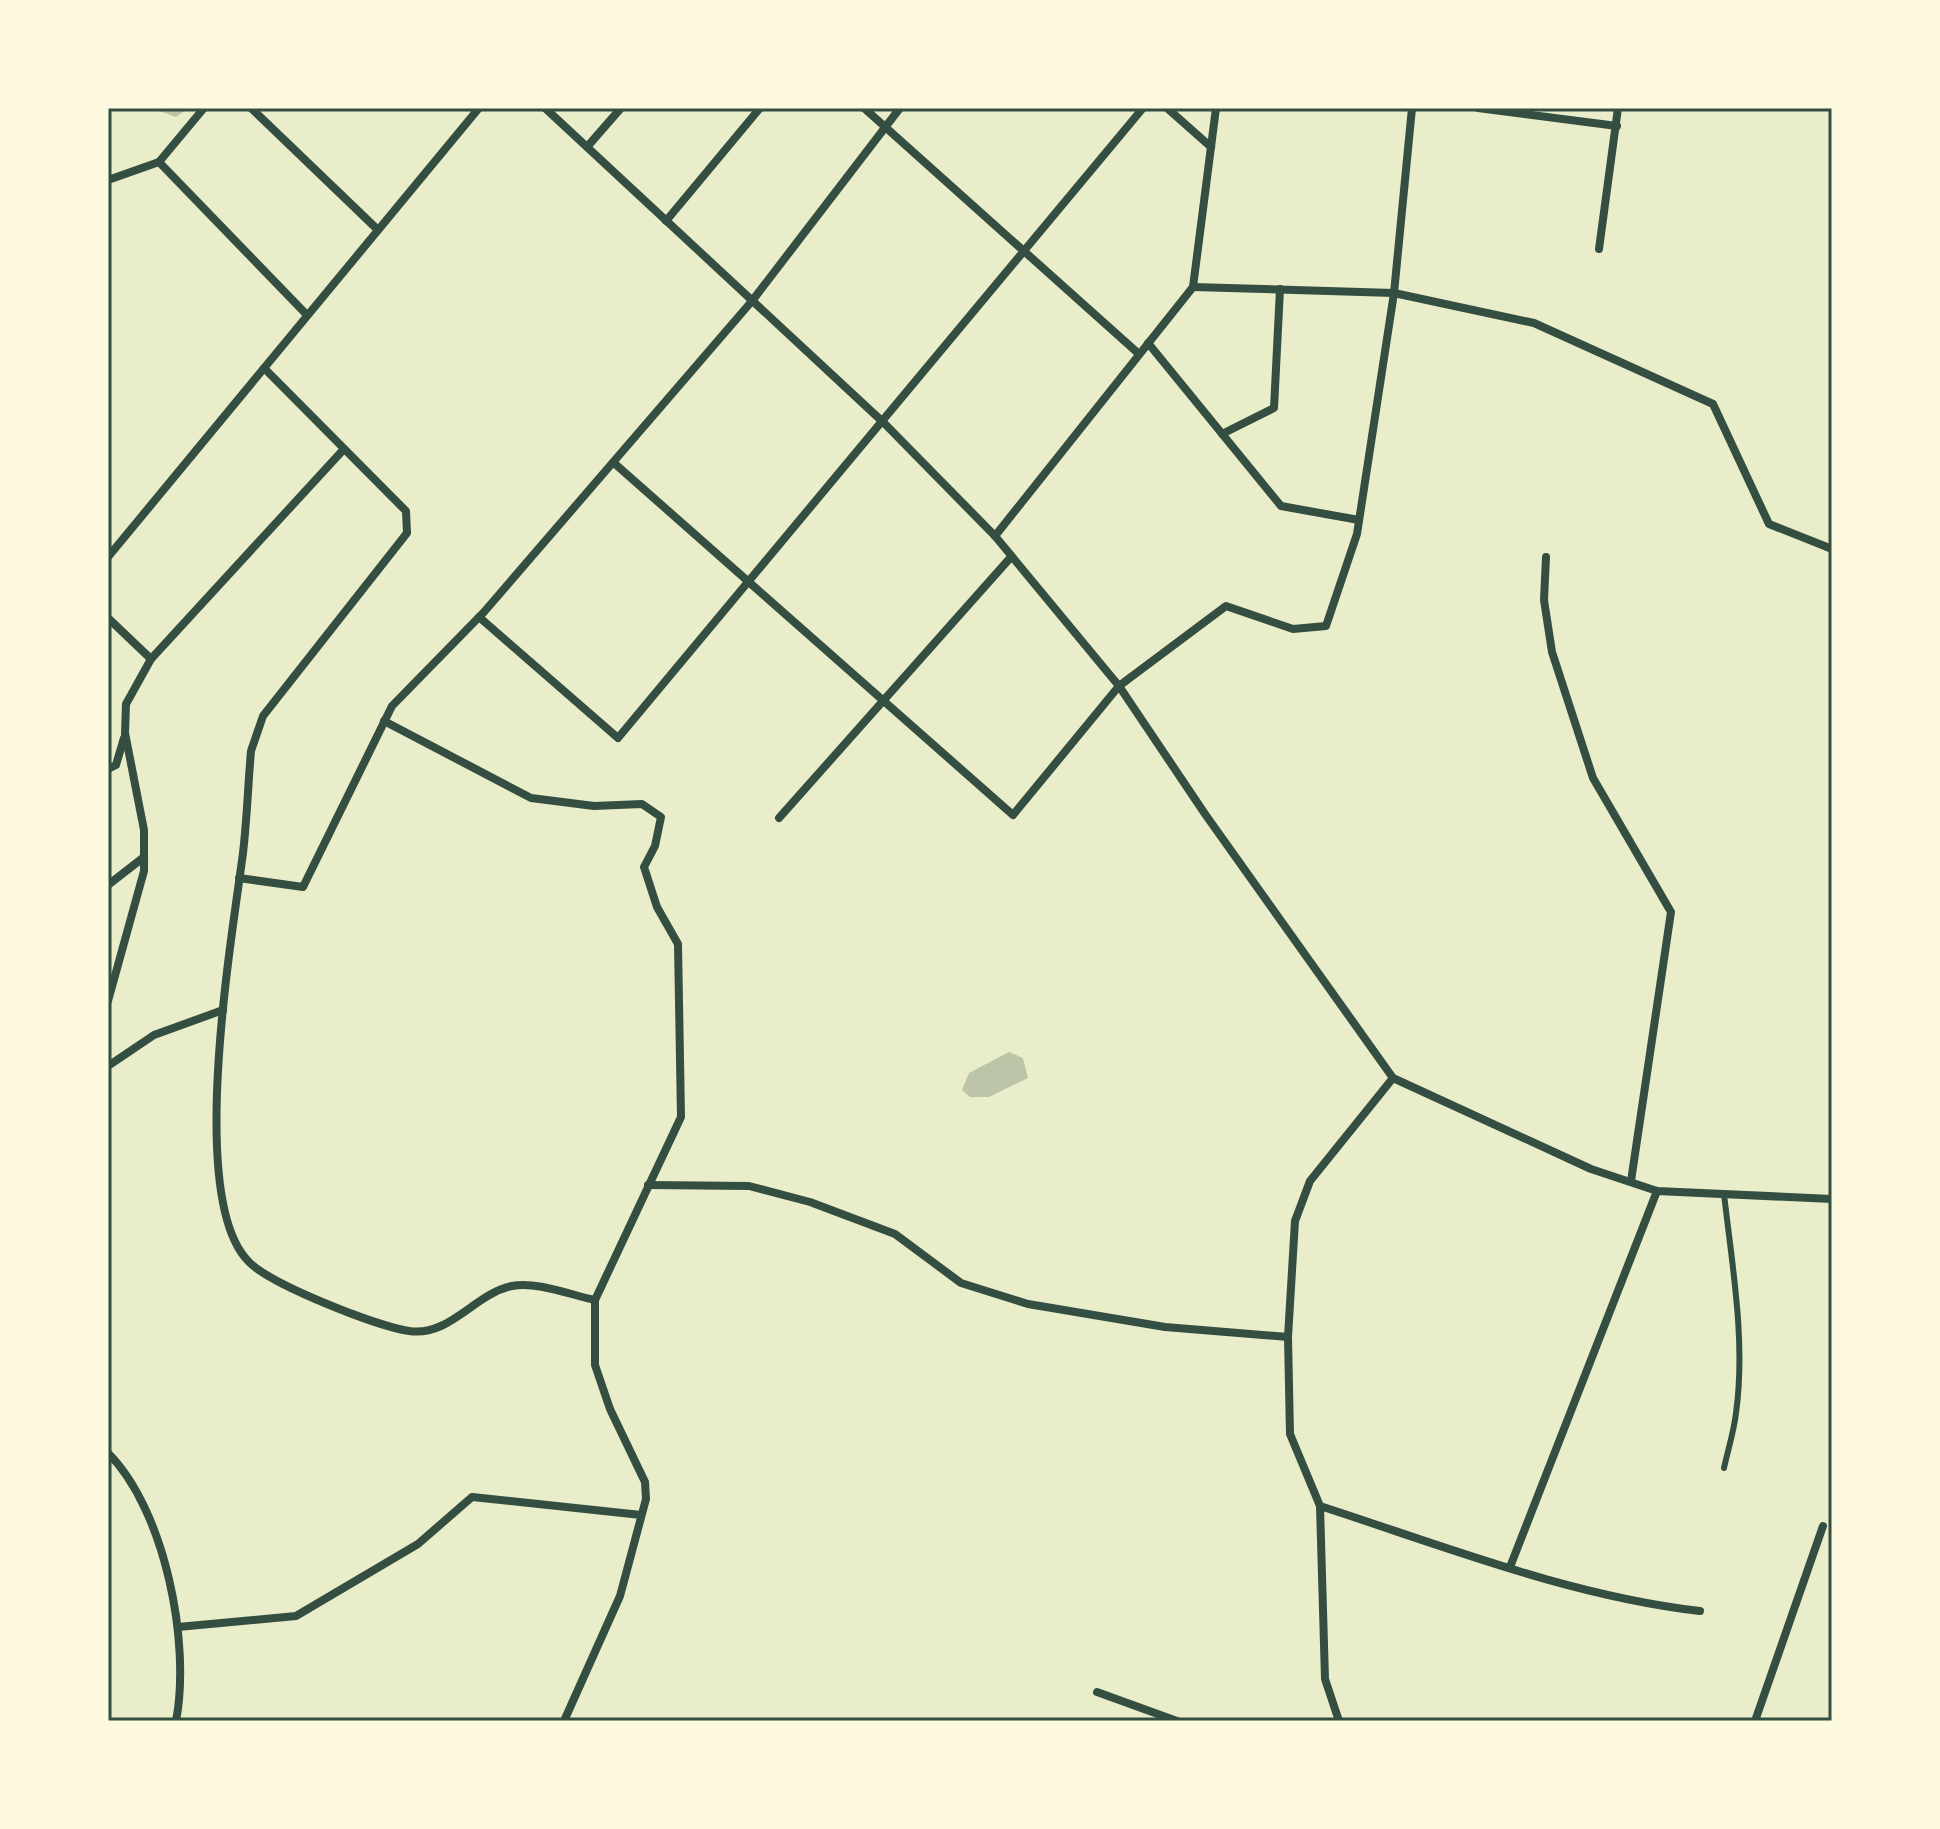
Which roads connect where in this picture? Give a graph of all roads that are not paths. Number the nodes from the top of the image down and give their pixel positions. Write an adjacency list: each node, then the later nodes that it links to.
1 (204, 108): 19 (street)
2 (251, 108): 22 (street)
3 (479, 108): 22 (street)
4 (545, 108): 17 (street)
5 (621, 108): 17 (street)
6 (760, 108): 21 (street)
7 (864, 108): 15 (street)
8 (900, 108): 15 (street)
9 (1143, 108): 24 (street)
10 (1167, 108): 18 (street)
11 (1216, 108): 18 (street)
12 (1412, 108): 27 (street)
13 (1478, 108): 16 (street)
14 (1618, 108): 16 (street)
15 (884, 126): 24 (street); 28 (street)
16 (1617, 126): 23 (street)
17 (587, 147): 21 (street)
18 (1211, 147): 25 (street)
19 (159, 162): 20 (street); 29 (street)
20 (108, 180)
21 (666, 221): 28 (street)
22 (378, 230): 29 (street)
23 (1599, 249)
24 (1025, 252): 31 (street); 33 (street)
25 (1193, 287): 26 (street); 30 (street)
26 (1280, 289): 27 (street); 34 (street)
27 (1394, 293): 37 (street); 39 (street)
28 (752, 301): 33 (street); 36 (street)
29 (307, 315): 32 (street)
30 (1148, 343): 31 (street); 34 (street)
31 (1139, 354): 38 (street)
32 (264, 368): 35 (street); 40 (street)
33 (884, 423): 38 (street); 43 (street)
34 (1222, 434): 37 (street)
35 (344, 449): 46 (street); 54 (street)
36 (614, 463): 43 (street); 44 (street)
37 (1359, 520): 47 (street)
38 (995, 536): 41 (street)
39 (1832, 549)
40 (108, 557)
41 (1011, 557): 47 (street); 48 (street)
42 (1546, 557): 60 (street)
43 (749, 583): 44 (street); 48 (street)
44 (479, 617): 49 (street)
45 (108, 618): 46 (street)
46 (151, 659): 50 (street)
47 (1119, 686): 48 (street); 59 (street)
48 (884, 701): 52 (street)
49 (384, 721): 54 (street); 61 (street)
50 (125, 733): 51 (street); 53 (street)
51 (108, 769)
52 (779, 818)
53 (144, 857): 55 (street); 56 (street)
54 (239, 878): 57 (street)
55 (108, 885)
56 (108, 1001)
57 (223, 1010): 58 (street); 65 (street)
58 (108, 1066)
59 (1393, 1078): 60 (street); 66 (street)
60 (1631, 1181): 62 (street)
61 (648, 1185): 65 (street); 66 (street)
62 (1657, 1191): 63 (street); 72 (street)
63 (1724, 1194): 64 (street); 68 (lane)
64 (1832, 1199)
65 (595, 1300): 70 (street)
66 (1288, 1337): 69 (street)
67 (108, 1453): 74 (street)
68 (1724, 1468)
69 (1320, 1506): 72 (street); 79 (street)
70 (641, 1515): 74 (street); 77 (street)
71 (1823, 1526): 80 (street)
72 (1510, 1567): 73 (street)
73 (1700, 1611)
74 (178, 1627): 76 (street)
75 (1097, 1692): 78 (street)
76 (176, 1721)
77 (564, 1721)
78 (1177, 1721)
79 (1339, 1721)
80 (1755, 1721)

